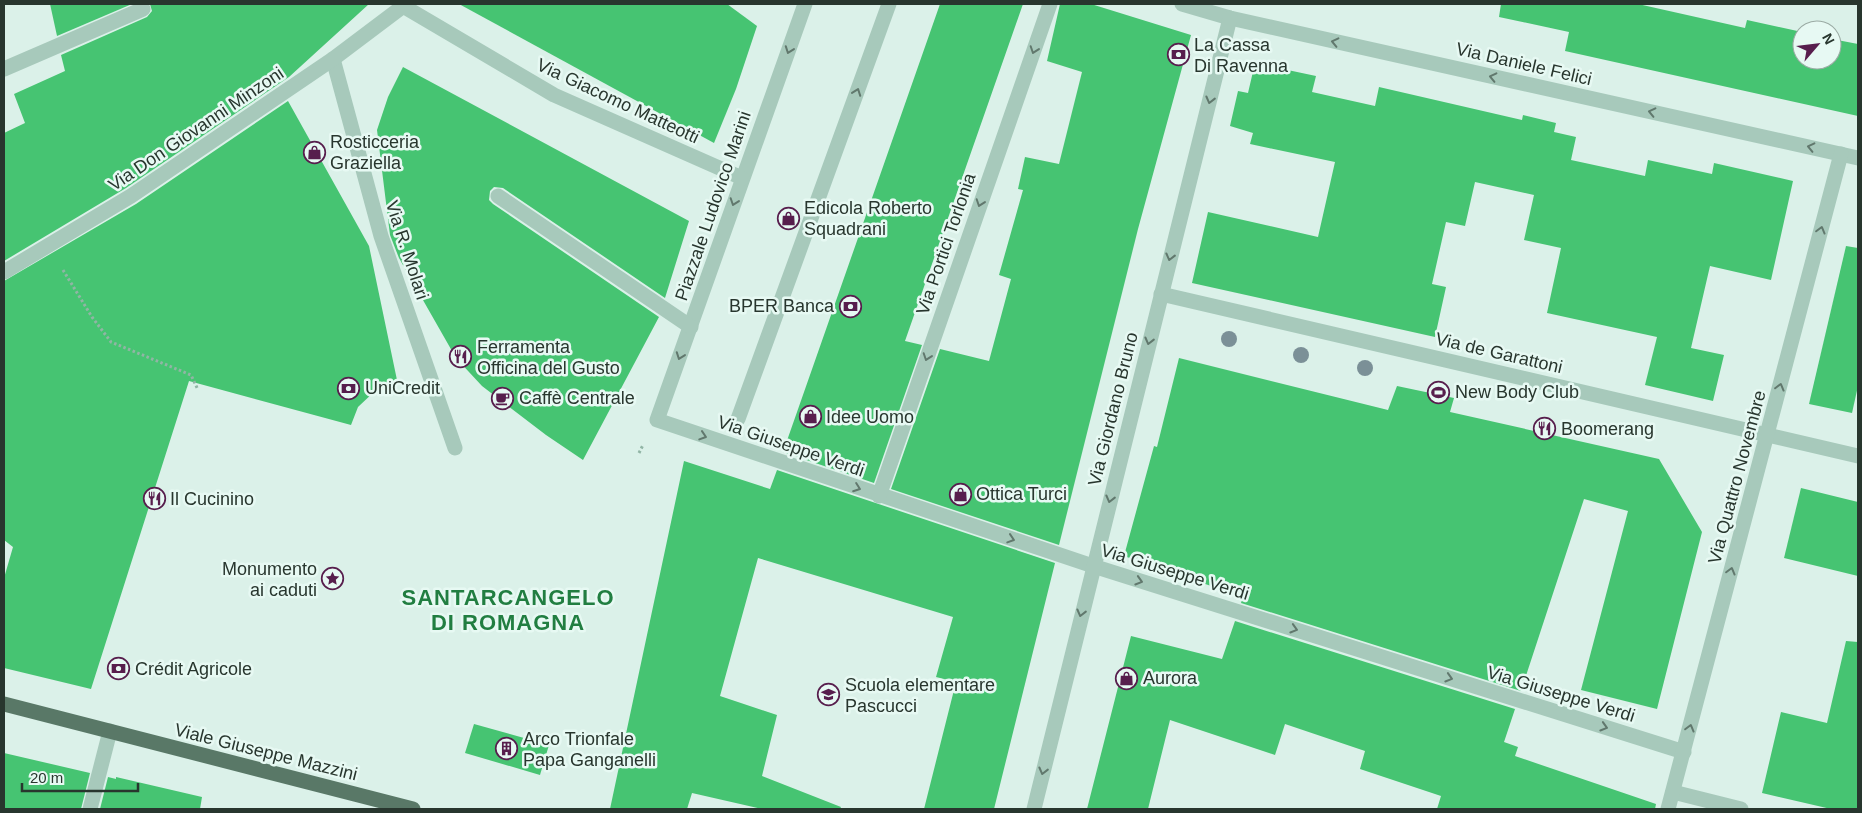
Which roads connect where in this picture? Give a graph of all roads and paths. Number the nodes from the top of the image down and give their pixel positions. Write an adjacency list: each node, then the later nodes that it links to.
1 (805, 4): 12 (street, Piazzale Ludovico Marini, one-way to 12)
2 (889, 4): 19 (street, one-way to 2)
3 (1050, 4): 24 (street, Via Portici Torlonia, one-way to 24)
4 (1182, 4): 7 (street, Via Daniele Felici)
5 (405, 5): 8 (street, Via Don Giovanni Minzoni); 12 (street, Via Giacomo Matteotti)
6 (143, 9): 9 (street)
7 (1230, 18): 10 (street, Via Daniele Felici, one-way to 7); 16 (street, Via Giordano Bruno, one-way to 16)
8 (333, 59): 14 (street, Via Don Giovanni Minzoni); 22 (street, Via R. Molari)
9 (4, 69)
10 (1841, 154): 11 (street, Via Daniele Felici); 21 (street, Via Quattro Novembre, one-way to 10)
11 (1858, 158)
12 (742, 178): 17 (street, Piazzale Ludovico Marini, one-way to 17)
13 (498, 196): 17 (street)
14 (48, 246): 15 (street, Via Don Giovanni Minzoni); 18 (path)
15 (4, 272)
16 (1161, 294): 21 (street, Via de Garattoni); 25 (street, Via Giordano Bruno, one-way to 25)
17 (691, 327): 20 (street, Piazzale Ludovico Marini, one-way to 20)
18 (198, 390)
19 (738, 419)
20 (657, 420): 24 (street, Via Giuseppe Verdi, one-way to 24)
21 (1767, 434): 23 (street, Via de Garattoni); 28 (street, Via Quattro Novembre, one-way to 21)
22 (455, 448)
23 (1858, 456)
24 (879, 496): 25 (street, Via Giuseppe Verdi, one-way to 25)
25 (1093, 566): 28 (street, Via Giuseppe Verdi, one-way to 28); 32 (street, Via Giordano Bruno, one-way to 32)
26 (4, 704): 27 (main road, Viale Giuseppe Mazzini)
27 (110, 731): 30 (street); 31 (main road, Viale Giuseppe Mazzini)
28 (1684, 752): 29 (street, Via Quattro Novembre)
29 (1673, 792): 33 (street, Via Quattro Novembre); 34 (street)
30 (90, 809)
31 (413, 809)
32 (1034, 809)
33 (1668, 809)
34 (1741, 809)

